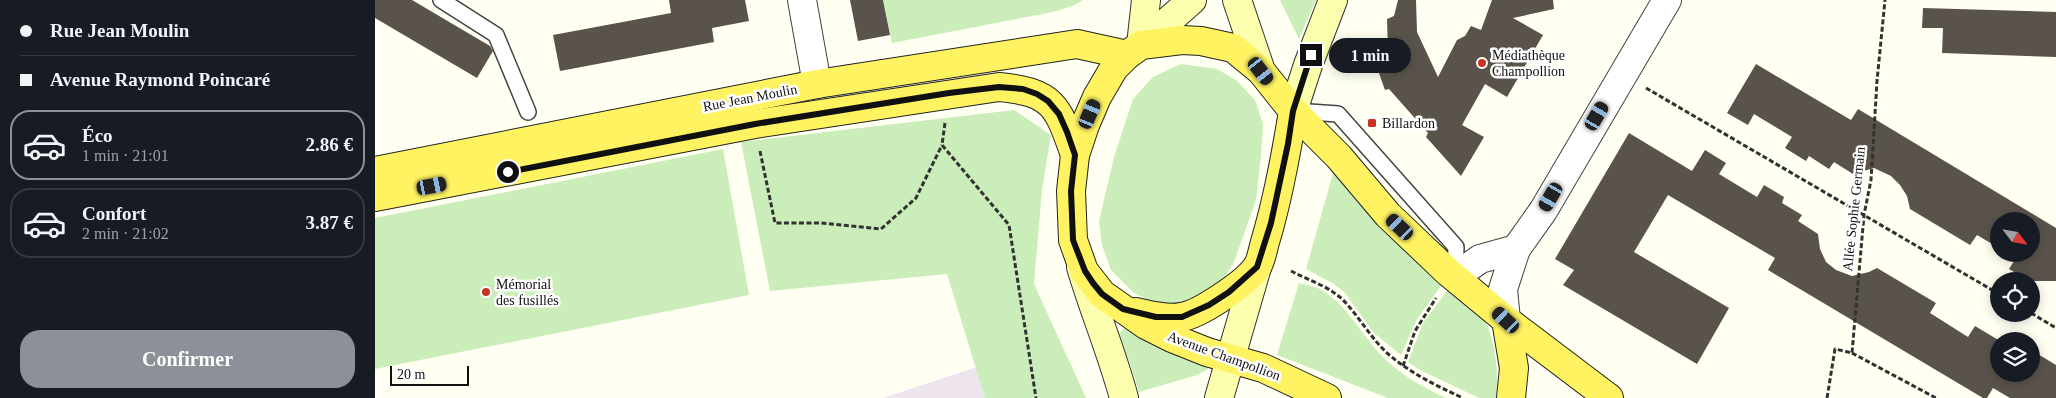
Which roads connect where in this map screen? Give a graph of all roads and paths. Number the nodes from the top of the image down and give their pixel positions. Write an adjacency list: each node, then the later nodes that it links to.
1 (441, 0): 15 (lane)
2 (802, 0): 12 (street)
3 (1146, 0): 9 (main road)
4 (1192, 0): 9 (main road)
5 (1237, 0): 10 (main road)
6 (1333, 0): 14 (main road)
7 (1667, 0): 11 (street)
8 (1885, 0): 21 (path, Allée Sophie Germain)
9 (1134, 50): 10 (main road, Rue Jean Moulin); 12 (main road, Rue Jean Moulin); 18 (main road, Avenue Champollion)
10 (1261, 71): 14 (main road, Rue Jean Moulin)
11 (1622, 74): 21 (path); 23 (street)
12 (817, 84): 19 (main road, Rue Jean Moulin)
13 (949, 93): 16 (main road, Rue Jean Moulin); 17 (path); 18 (main road, Rue Jean Moulin)
14 (1293, 111): 24 (main road); 26 (main road)
15 (528, 112)
16 (755, 124): 17 (path); 20 (main road, Rue Jean Moulin)
17 (942, 145): 35 (path)
18 (1075, 155): 22 (main road, Avenue Champollion)
19 (375, 171)
20 (375, 197)
21 (1864, 215): 27 (path); 32 (path, Allée Sophie Germain)
22 (1073, 241): 28 (main road, Avenue Champollion); 36 (main road)
23 (1516, 249): 26 (street); 30 (street)
24 (1257, 267): 28 (main road); 33 (main road)
25 (1291, 271): 34 (path)
26 (1455, 277): 30 (main road); 34 (path)
27 (1990, 289)
28 (1123, 309): 33 (main road, Avenue Champollion)
29 (2040, 318): 31 (path)
30 (1506, 320): 40 (main road); 41 (main road)
31 (2056, 328)
32 (1852, 353): 42 (path); 43 (path)
33 (1231, 359): 37 (main road); 38 (main road, Avenue Champollion)
34 (1403, 366): 39 (path)
35 (1036, 398)
36 (1124, 398)
37 (1219, 398)
38 (1327, 398)
39 (1463, 398)
40 (1511, 398)
41 (1609, 398)
42 (1827, 398)
43 (1936, 398)

